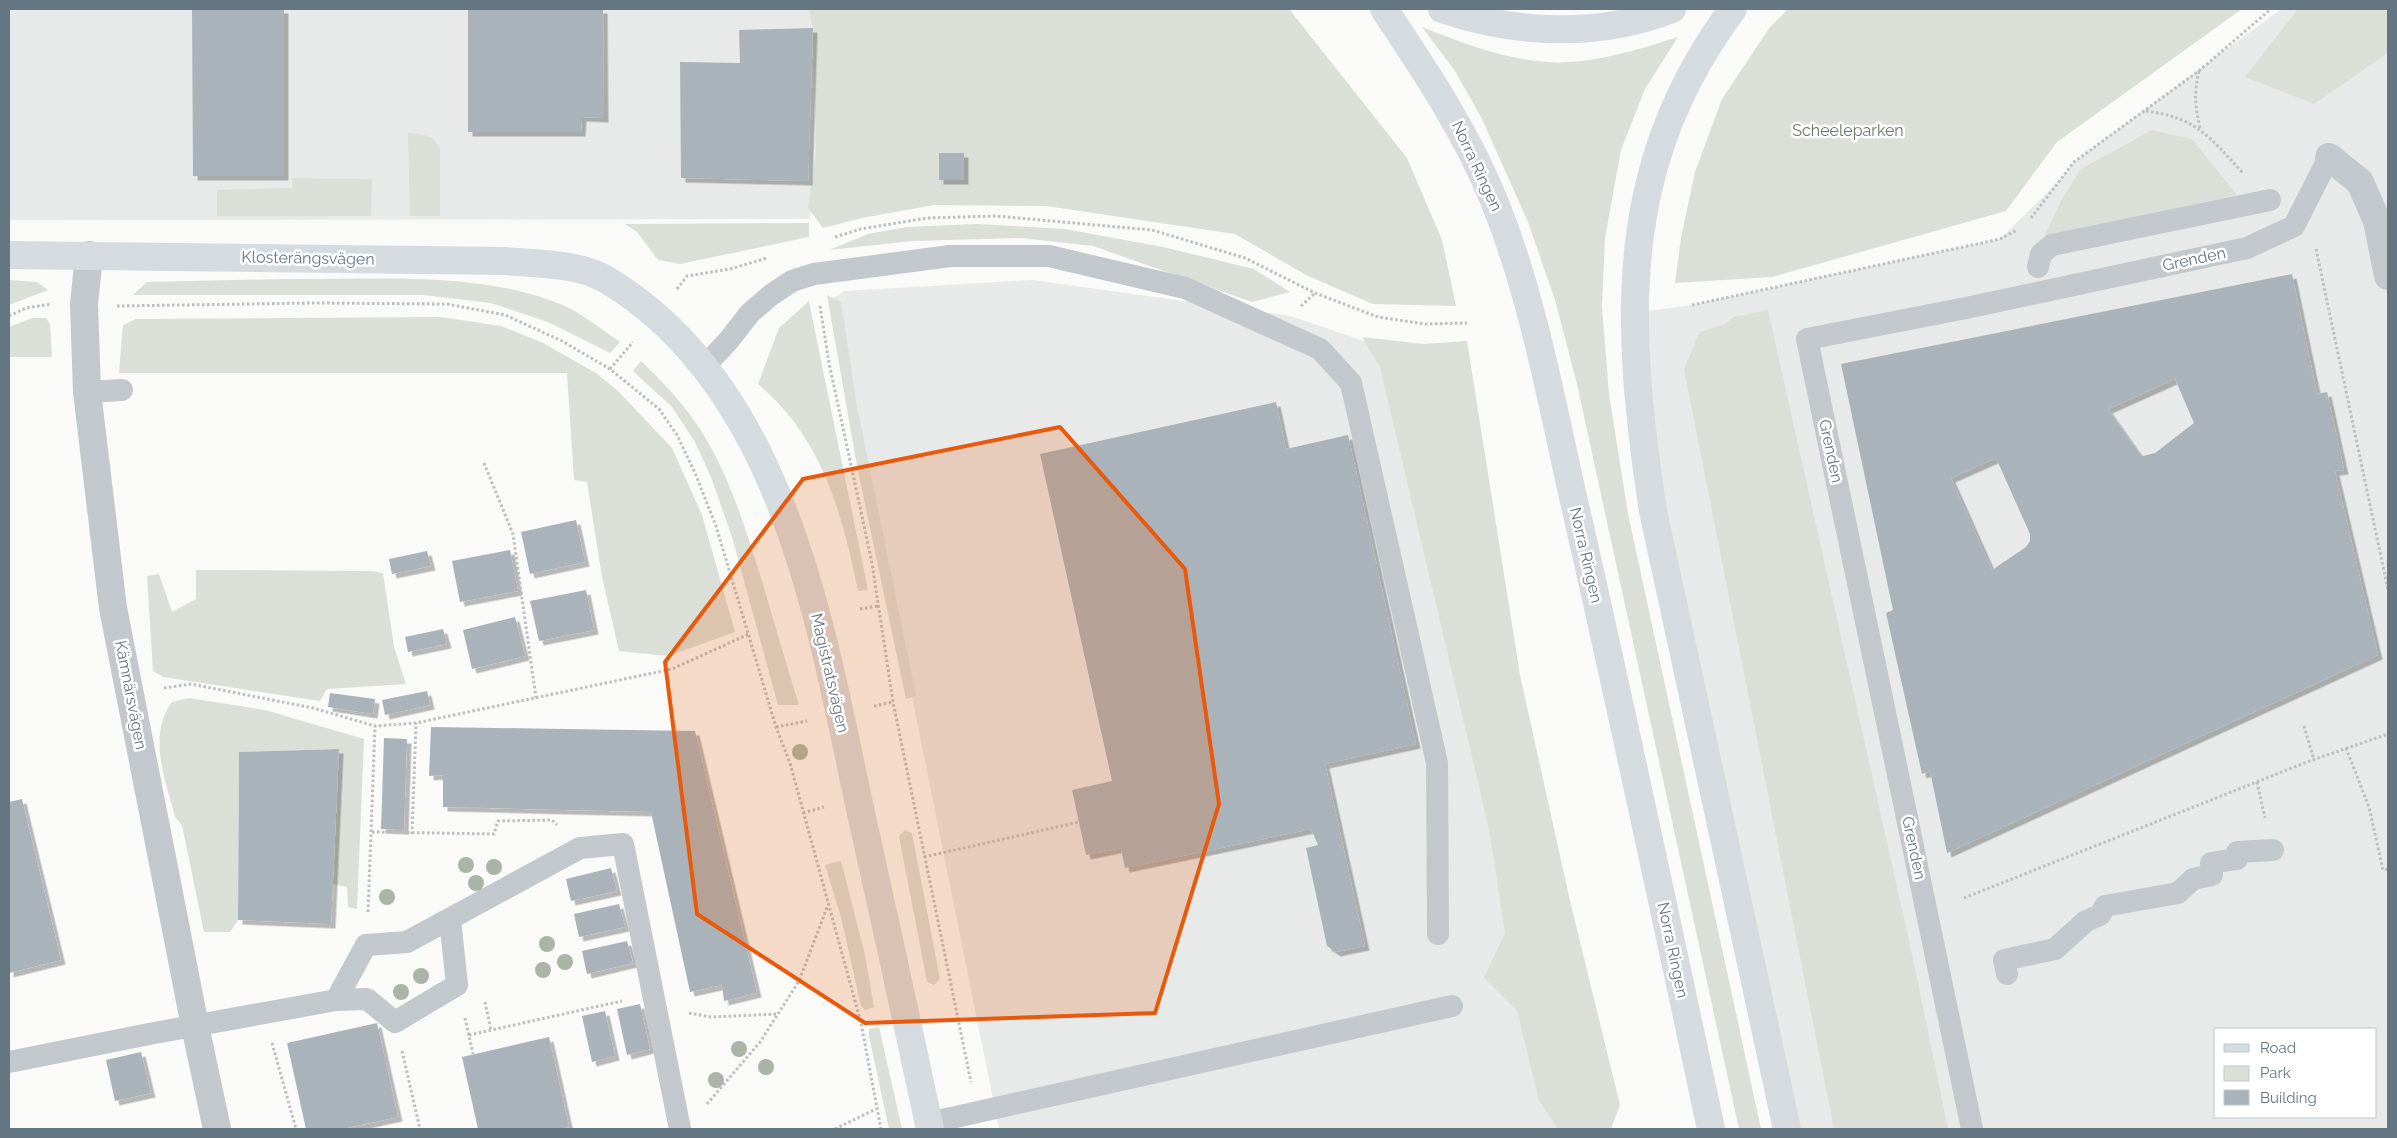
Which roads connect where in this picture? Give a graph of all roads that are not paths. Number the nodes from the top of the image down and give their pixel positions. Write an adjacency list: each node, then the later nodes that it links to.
1 (1384, 9): 26 (main road, Norra Ringen)
2 (1442, 9): 3 (main road)
3 (1672, 9)
4 (1733, 9): 27 (main road)
5 (2329, 157): 10 (street); 28 (lane, Grenden)
6 (2270, 200): 9 (lane)
7 (9, 255): 8 (main road, Klosterängsvägen)
8 (89, 255): 11 (main road, Klosterängsvägen); 14 (street, Kämnärsvägen)
9 (2038, 268)
10 (2388, 276)
11 (605, 279): 12 (main road, Magistratsvägen)
12 (704, 367): 17 (lane); 23 (main road, Magistratsvägen)
13 (122, 390): 14 (lane)
14 (87, 392): 21 (street, Kämnärsvägen)
15 (2273, 850): 18 (lane)
16 (450, 919): 19 (lane); 19 (lane); 25 (lane)
17 (1438, 934)
18 (2007, 974)
19 (336, 1000): 21 (lane)
20 (1452, 1006): 23 (lane)
21 (195, 1026): 22 (lane); 24 (street, Kämnärsvägen)
22 (9, 1062)
23 (930, 1126)
24 (217, 1129)
25 (680, 1129)
26 (1711, 1129)
27 (1787, 1129)
28 (1972, 1129)

